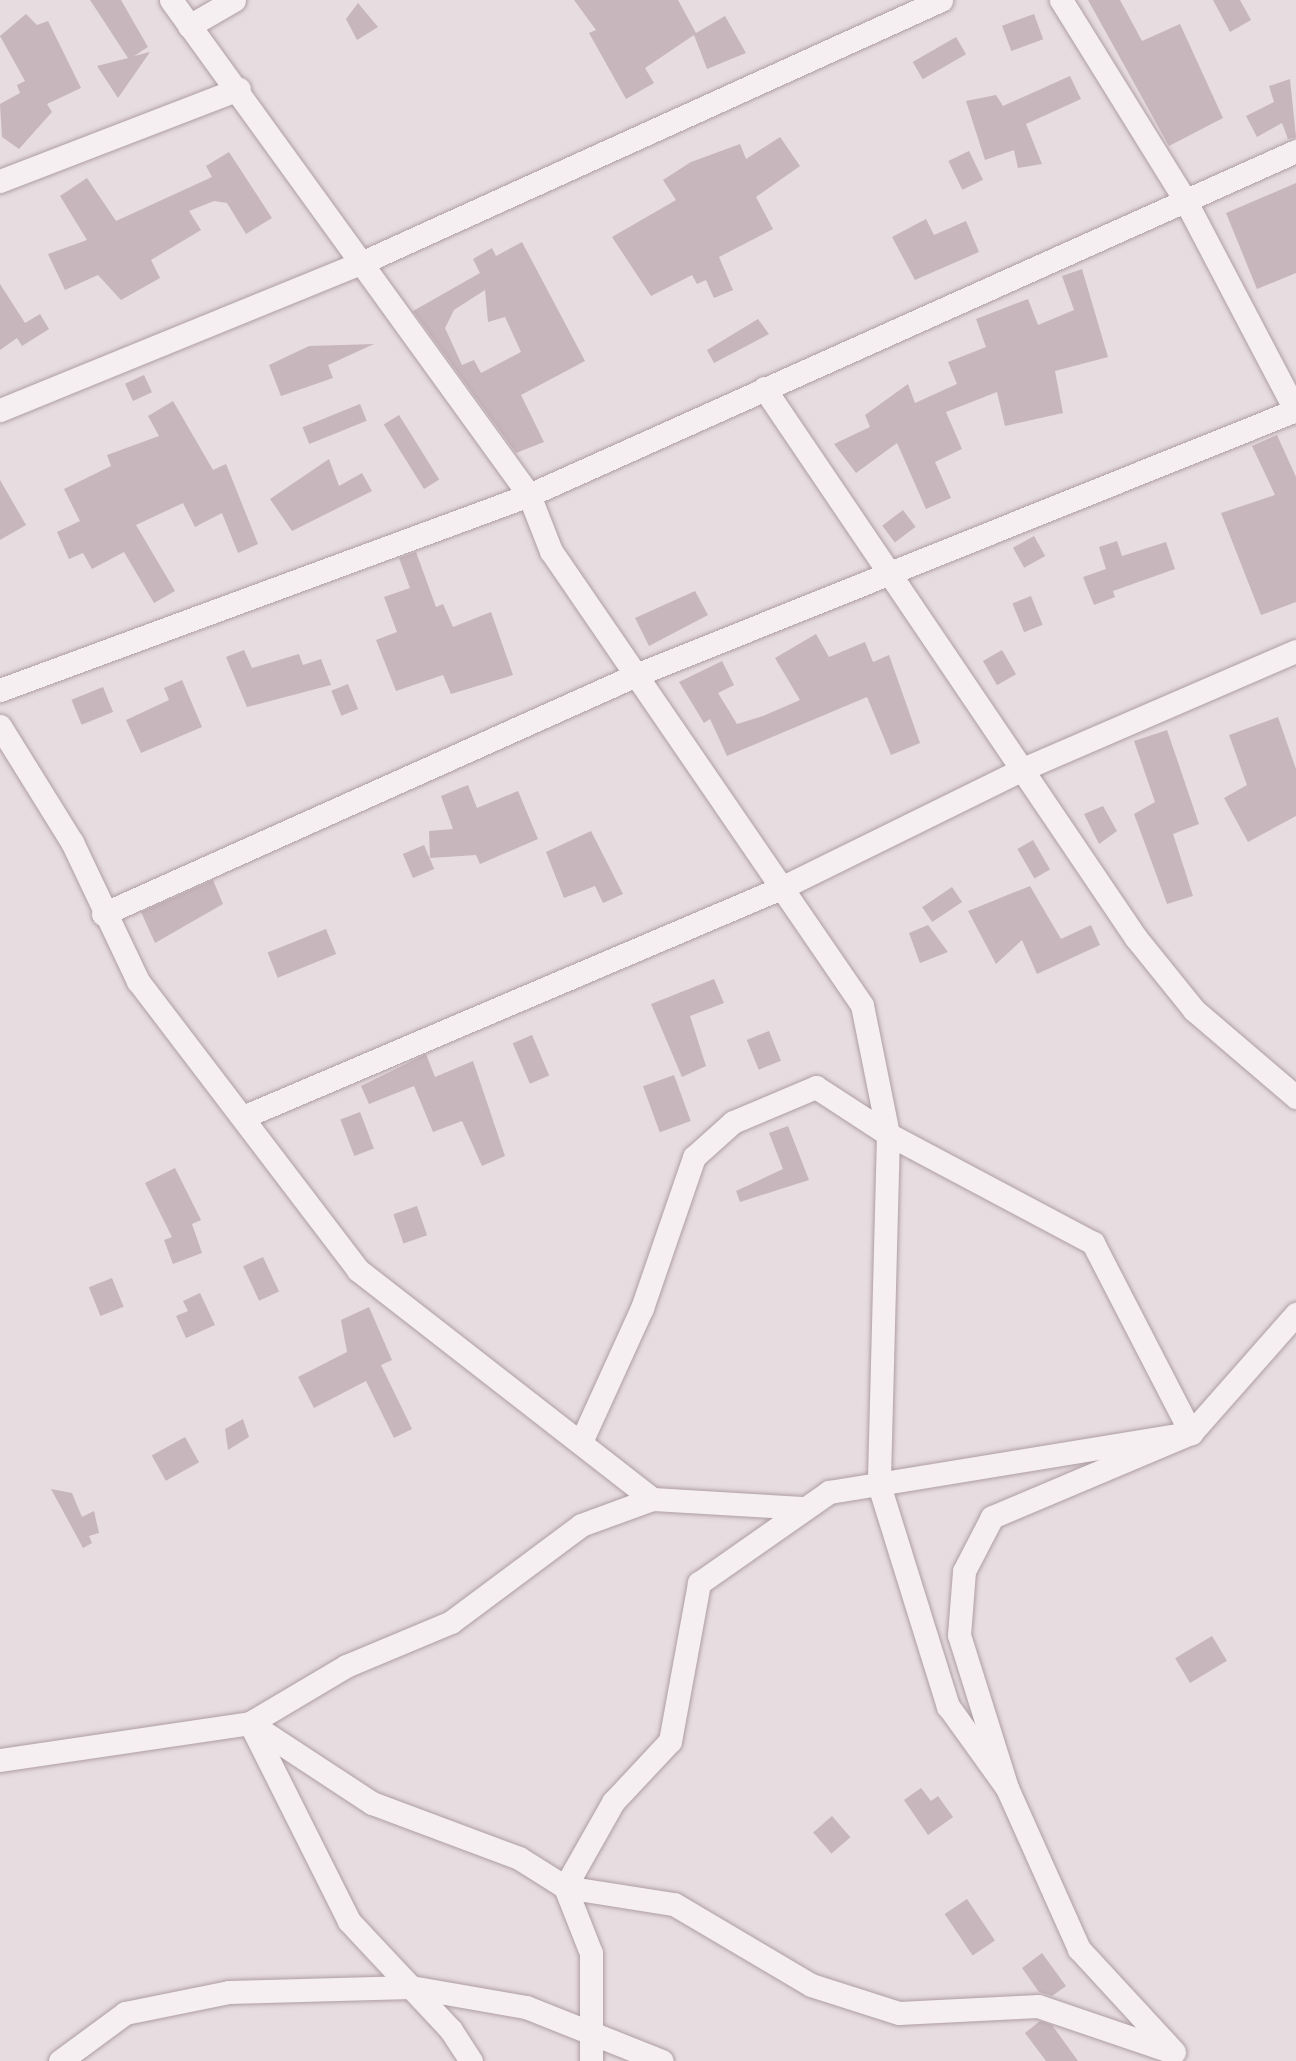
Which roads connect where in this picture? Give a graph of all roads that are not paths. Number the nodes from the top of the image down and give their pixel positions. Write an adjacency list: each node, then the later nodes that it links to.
1 (171, 0): 5 (street)
2 (234, 0): 5 (street)
3 (941, 0): 10 (street)
4 (1061, 0): 9 (street)
5 (189, 26): 6 (street)
6 (239, 89): 8 (street); 10 (street)
7 (1296, 151): 9 (street)
8 (0, 181)
9 (1184, 198): 11 (street); 13 (street)
10 (361, 263): 12 (street); 14 (street)
11 (764, 388): 14 (street); 15 (street)
12 (0, 410)
13 (1296, 411): 15 (street)
14 (529, 495): 17 (street); 18 (street)
15 (892, 577): 17 (street); 20 (street)
16 (1296, 651): 20 (street)
17 (636, 675): 21 (street); 22 (street)
18 (0, 690)
19 (0, 726): 22 (street)
20 (1023, 769): 21 (street); 23 (street)
21 (781, 888): 24 (street); 25 (street)
22 (103, 914): 24 (street)
23 (1296, 1097)
24 (243, 1117): 28 (street)
25 (888, 1134): 27 (street); 28 (street); 29 (street)
26 (1296, 1314): 27 (street)
27 (1191, 1433): 29 (street); 34 (street)
28 (581, 1443): 30 (street)
29 (879, 1485): 31 (street); 34 (street)
30 (652, 1499): 31 (street); 32 (street)
31 (803, 1508): 35 (street)
32 (250, 1723): 33 (street); 35 (street); 36 (street)
33 (0, 1760)
34 (1007, 1788): 38 (street)
35 (565, 1887): 37 (street); 38 (street)
36 (411, 1987): 37 (street); 39 (street); 40 (street)
37 (591, 2036): 41 (street); 42 (street)
38 (1179, 2056)
39 (60, 2061)
40 (471, 2061)
41 (591, 2061)
42 (662, 2061)

